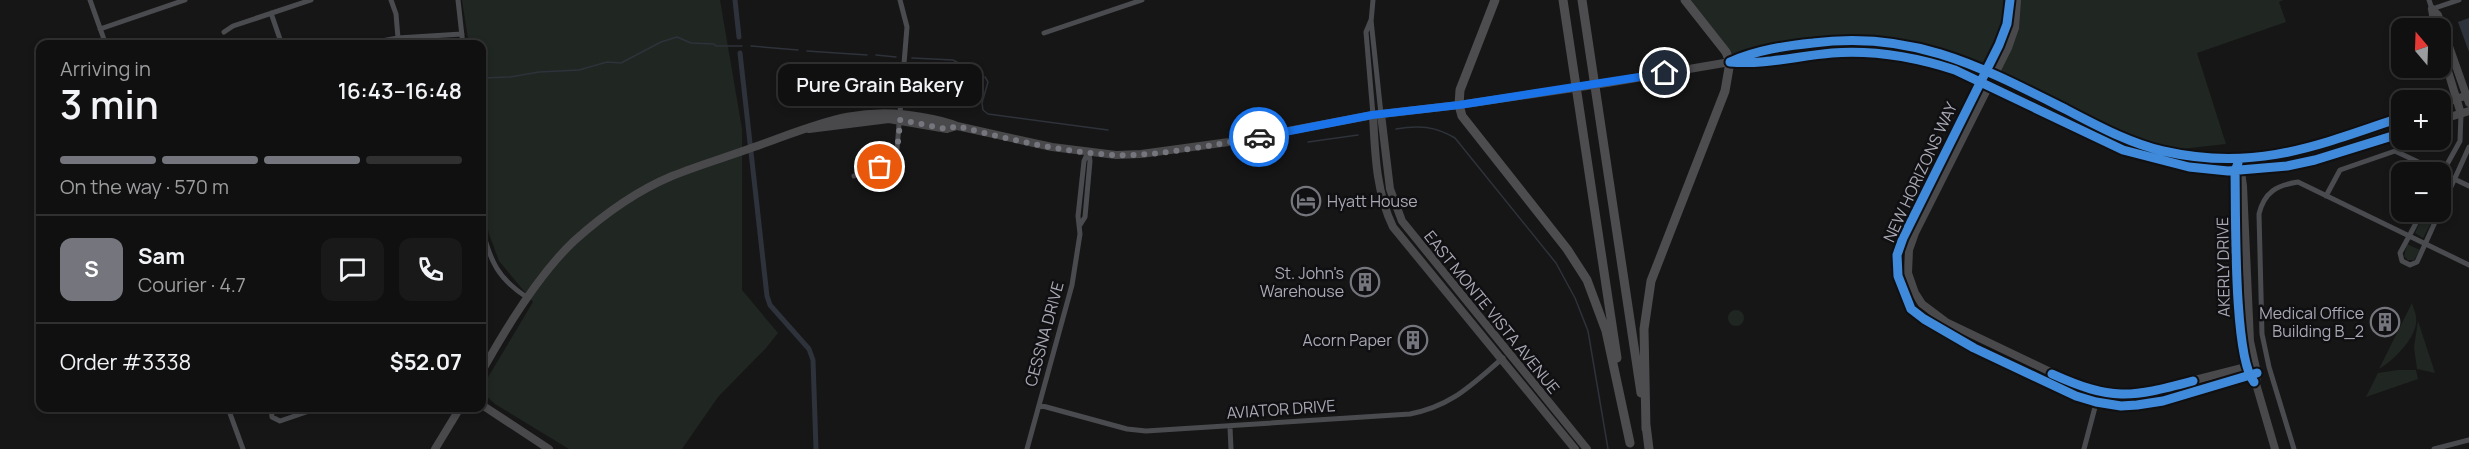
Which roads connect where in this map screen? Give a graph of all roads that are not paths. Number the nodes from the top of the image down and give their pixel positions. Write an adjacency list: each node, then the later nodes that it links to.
1 (90, 0): 21 (street)
2 (186, 0): 21 (street)
3 (311, 0): 18 (street)
4 (391, 0): 25 (street)
5 (458, 0): 24 (street)
6 (900, 0): 42 (street)
7 (1142, 0): 23 (street)
8 (1373, 0): 20 (street)
9 (1495, 0): 39 (highway)
10 (1563, 0): 81 (highway)
11 (1582, 0): 79 (highway)
12 (1685, 0): 30 (highway)
13 (2010, 0): 31 (street, NEW HORIZONS WAY)
14 (2017, 0): 32 (street, NEW HORIZONS WAY)
15 (2429, 0): 17 (street)
16 (2459, 0): 17 (street)
17 (2432, 9): 19 (street); 37 (street)
18 (271, 13): 22 (street); 27 (street)
19 (2433, 18)
20 (1371, 20): 41 (street); 41 (street)
21 (100, 29): 26 (street)
22 (224, 32)
23 (1044, 33)
24 (462, 34): 25 (street); 29 (street)
25 (399, 38): 28 (street)
26 (104, 40)
27 (280, 40)
28 (388, 40)
29 (463, 40)
30 (1730, 62): 31 (street); 34 (street); 39 (street, bridge); 79 (highway)
31 (1986, 71): 32 (street); 34 (street, NEW HORIZONS WAY)
32 (1995, 75): 35 (street, NEW HORIZONS WAY); 47 (street)
33 (2451, 78): 36 (street)
34 (1980, 82): 35 (street); 71 (street, NEW HORIZONS WAY)
35 (1989, 86): 51 (street); 70 (street, NEW HORIZONS WAY)
36 (2457, 98): 37 (street); 38 (street); 40 (street)
37 (2468, 98)
38 (2451, 100)
39 (1459, 105): 41 (street); 81 (highway)
40 (2465, 112): 49 (street)
41 (1377, 115): 46 (street); 58 (street, EAST MONTE VISTA AVENUE); 63 (street, EAST MONTE VISTA AVENUE)
42 (901, 117): 46 (street); 52 (street); 65 (street)
43 (2391, 121): 47 (street)
44 (2391, 136): 50 (street)
45 (2469, 147): 54 (street)
46 (1088, 152): 72 (street, CESSNA DRIVE)
47 (2239, 158): 51 (street, AKERLY DRIVE)
48 (2417, 162): 57 (street)
49 (2449, 162)
50 (2261, 169): 51 (street); 55 (street)
51 (2238, 170): 55 (street, AKERLY DRIVE); 69 (street, AKERLY DRIVE)
52 (854, 176)
53 (2451, 178): 54 (street)
54 (2455, 180): 56 (street); 61 (street)
55 (2243, 186): 69 (street, AKERLY DRIVE)
56 (2469, 186)
57 (2326, 196): 60 (street); 92 (street)
58 (1384, 205): 63 (street); 67 (street, EAST MONTE VISTA AVENUE)
59 (2417, 222): 60 (street)
60 (2410, 235): 61 (street); 61 (street)
61 (2426, 243): 64 (street)
62 (486, 244): 65 (street)
63 (1424, 251): 66 (street, EAST MONTE VISTA AVENUE)
64 (2469, 265)
65 (528, 298): 68 (street)
66 (1509, 353): 67 (street, AVIATOR DRIVE); 88 (street, EAST MONTE VISTA AVENUE)
67 (1501, 360): 78 (street, AVIATOR DRIVE); 87 (street, EAST MONTE VISTA AVENUE)
68 (486, 365)
69 (2251, 370): 70 (street, NEW HORIZONS WAY); 71 (street, NEW HORIZONS WAY); 91 (street, AKERLY DRIVE)
70 (2099, 392): 71 (street)
71 (2096, 402): 90 (street)
72 (1039, 405): 78 (street, AVIATOR DRIVE); 85 (street, CESSNA DRIVE)
73 (486, 408): 84 (street)
74 (229, 412): 82 (street)
75 (271, 412): 76 (street)
76 (306, 412)
77 (458, 412): 83 (street)
78 (1230, 427): 86 (street)
79 (1646, 429): 89 (highway)
80 (2469, 440): 93 (street)
81 (1631, 446)
82 (243, 449)
83 (435, 449)
84 (549, 449)
85 (1027, 449)
86 (1231, 449)
87 (1575, 449)
88 (1587, 449)
89 (1649, 449)
90 (2084, 449)
91 (2275, 449)
92 (2294, 449)
93 (2434, 449)

